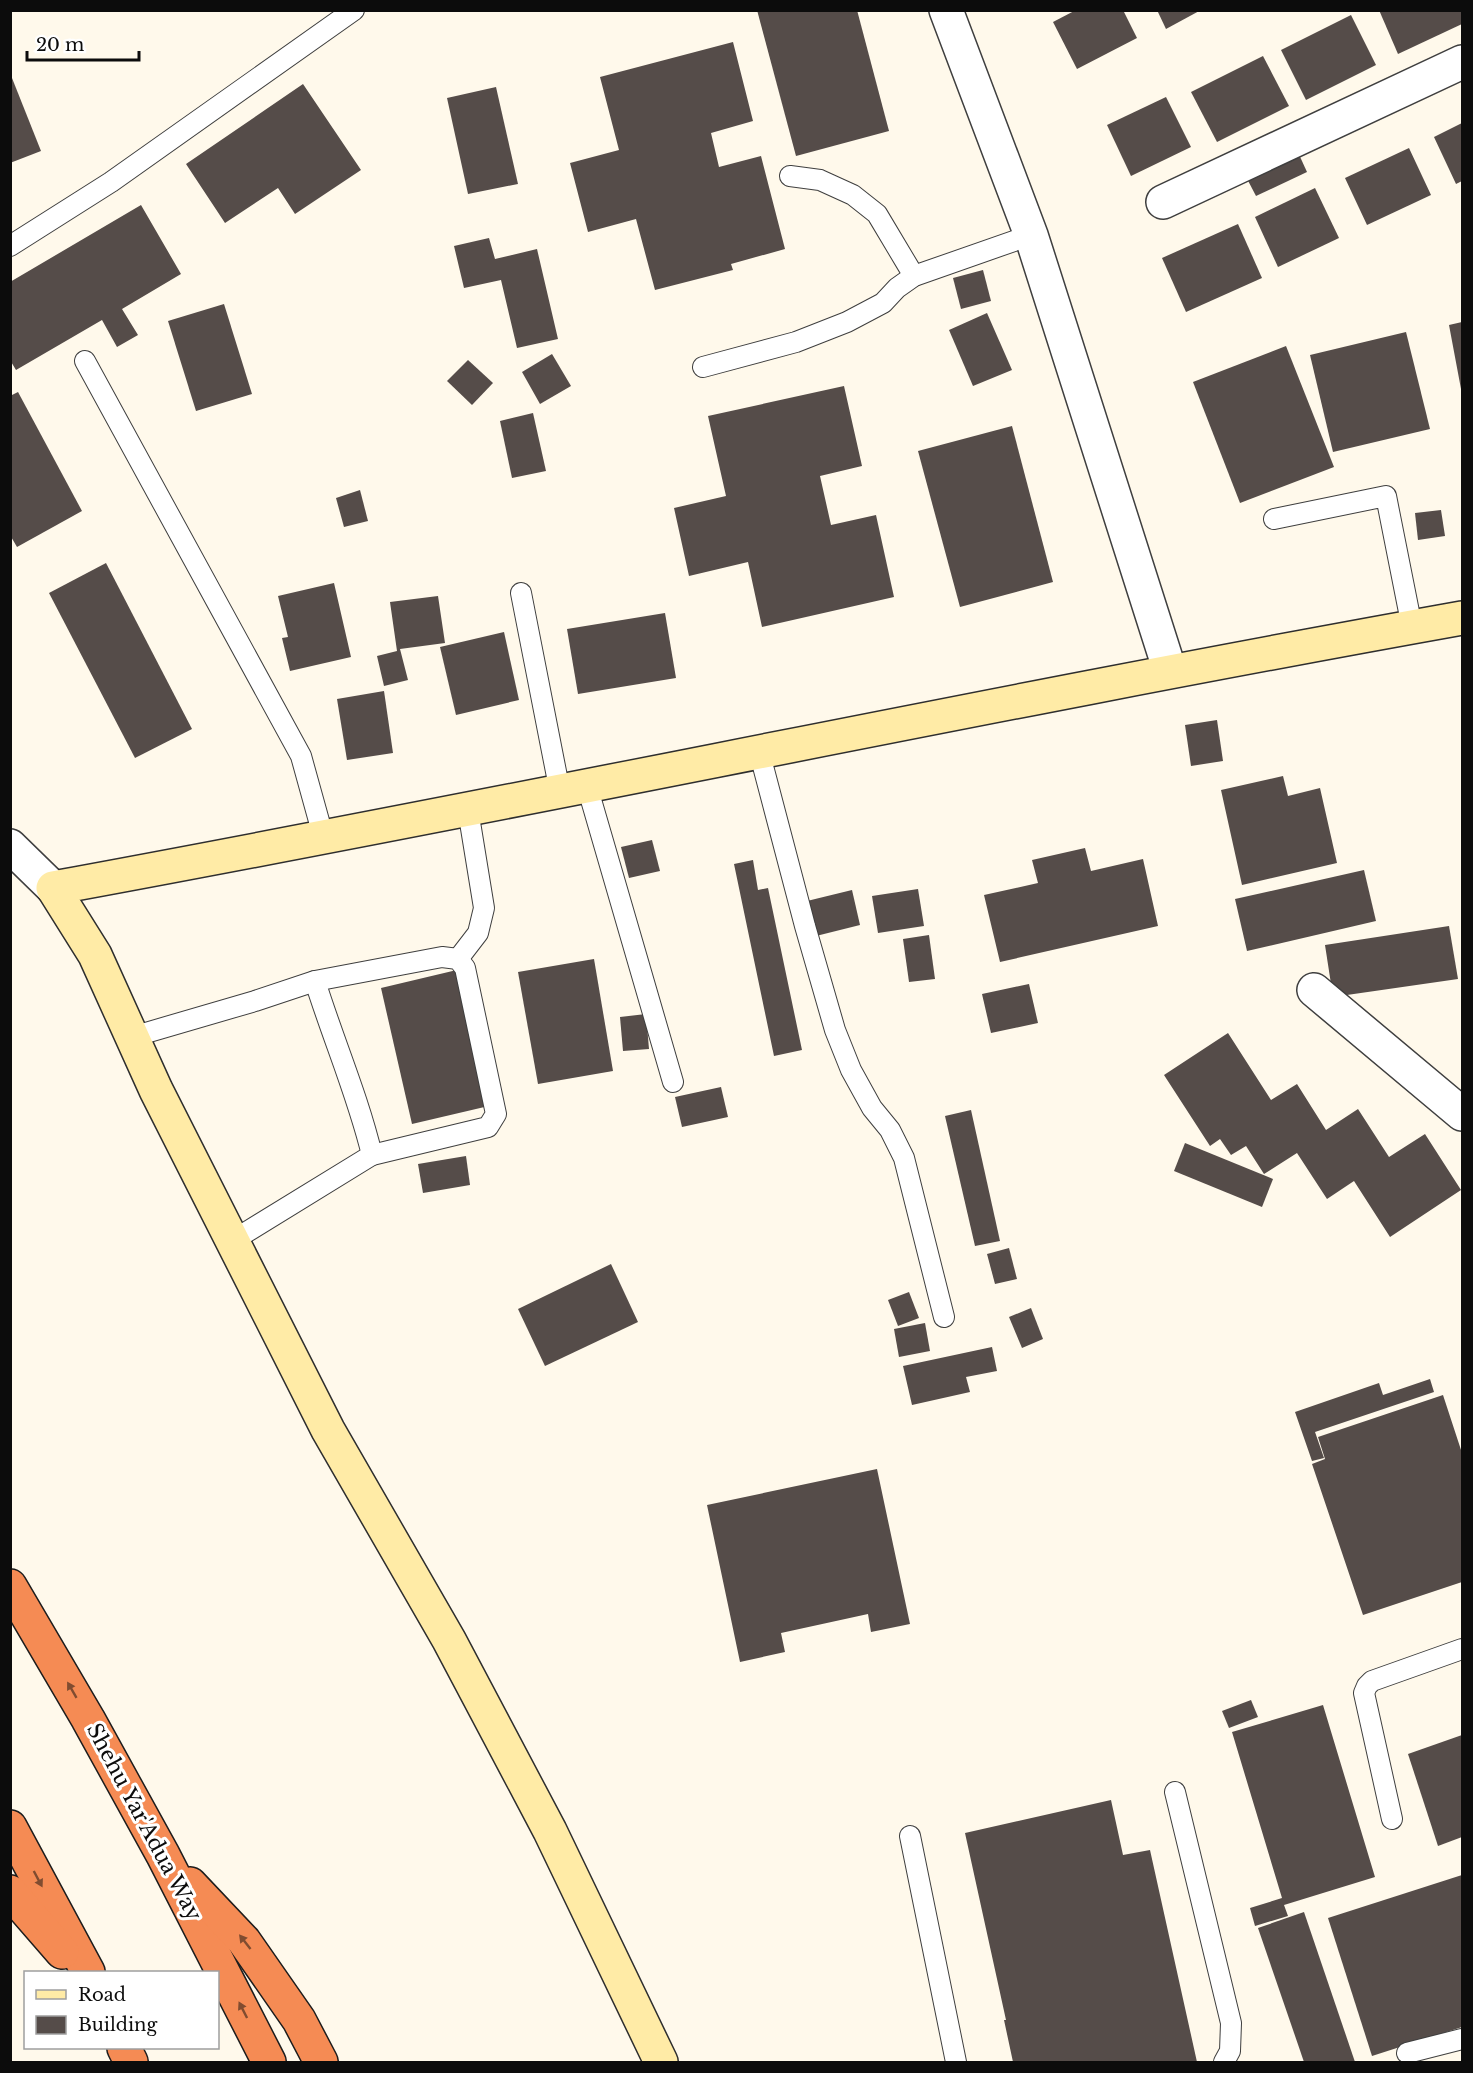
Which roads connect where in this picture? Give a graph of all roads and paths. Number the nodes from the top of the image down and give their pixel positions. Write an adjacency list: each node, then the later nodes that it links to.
1 (354, 10): 7 (lane)
2 (946, 10): 6 (street)
3 (1462, 62): 5 (street)
4 (790, 176): 8 (lane)
5 (1163, 202)
6 (1031, 235): 8 (lane); 15 (street)
7 (10, 246)
8 (914, 276): 10 (lane)
9 (85, 361): 19 (lane)
10 (703, 367)
11 (1274, 519): 14 (lane)
12 (521, 592): 17 (lane)
13 (1462, 618): 14 (street)
14 (1412, 627): 15 (street)
15 (1170, 671): 16 (street)
16 (759, 751): 17 (street); 30 (lane)
17 (573, 789): 18 (street); 26 (lane)
18 (468, 810): 19 (street); 22 (lane)
19 (324, 839): 21 (street)
20 (10, 846): 21 (street)
21 (53, 888): 25 (street)
22 (458, 959): 23 (lane); 28 (lane)
23 (315, 981): 25 (lane); 28 (lane)
24 (1314, 990): 27 (street)
25 (132, 1037): 29 (street)
26 (673, 1082)
27 (1462, 1114)
28 (372, 1155): 29 (lane)
29 (232, 1241): 45 (street)
30 (944, 1317)
31 (10, 1586): 37 (highway, Shehu Yar'Adua Way, one-way to 31)
32 (1462, 1649): 34 (lane)
33 (1175, 1791): 47 (lane)
34 (1392, 1819)
35 (10, 1827): 40 (highway, one-way to 40)
36 (910, 1836): 46 (lane)
37 (163, 1856): 43 (highway, Shehu Yar'Adua Way, one-way to 37); 44 (highway, one-way to 37)
38 (10, 1892): 39 (highway)
39 (80, 1971)
40 (87, 1971)
41 (1462, 2039): 42 (lane)
42 (1407, 2053)
43 (269, 2062)
44 (321, 2062)
45 (662, 2062)
46 (956, 2062)
47 (1224, 2062)

